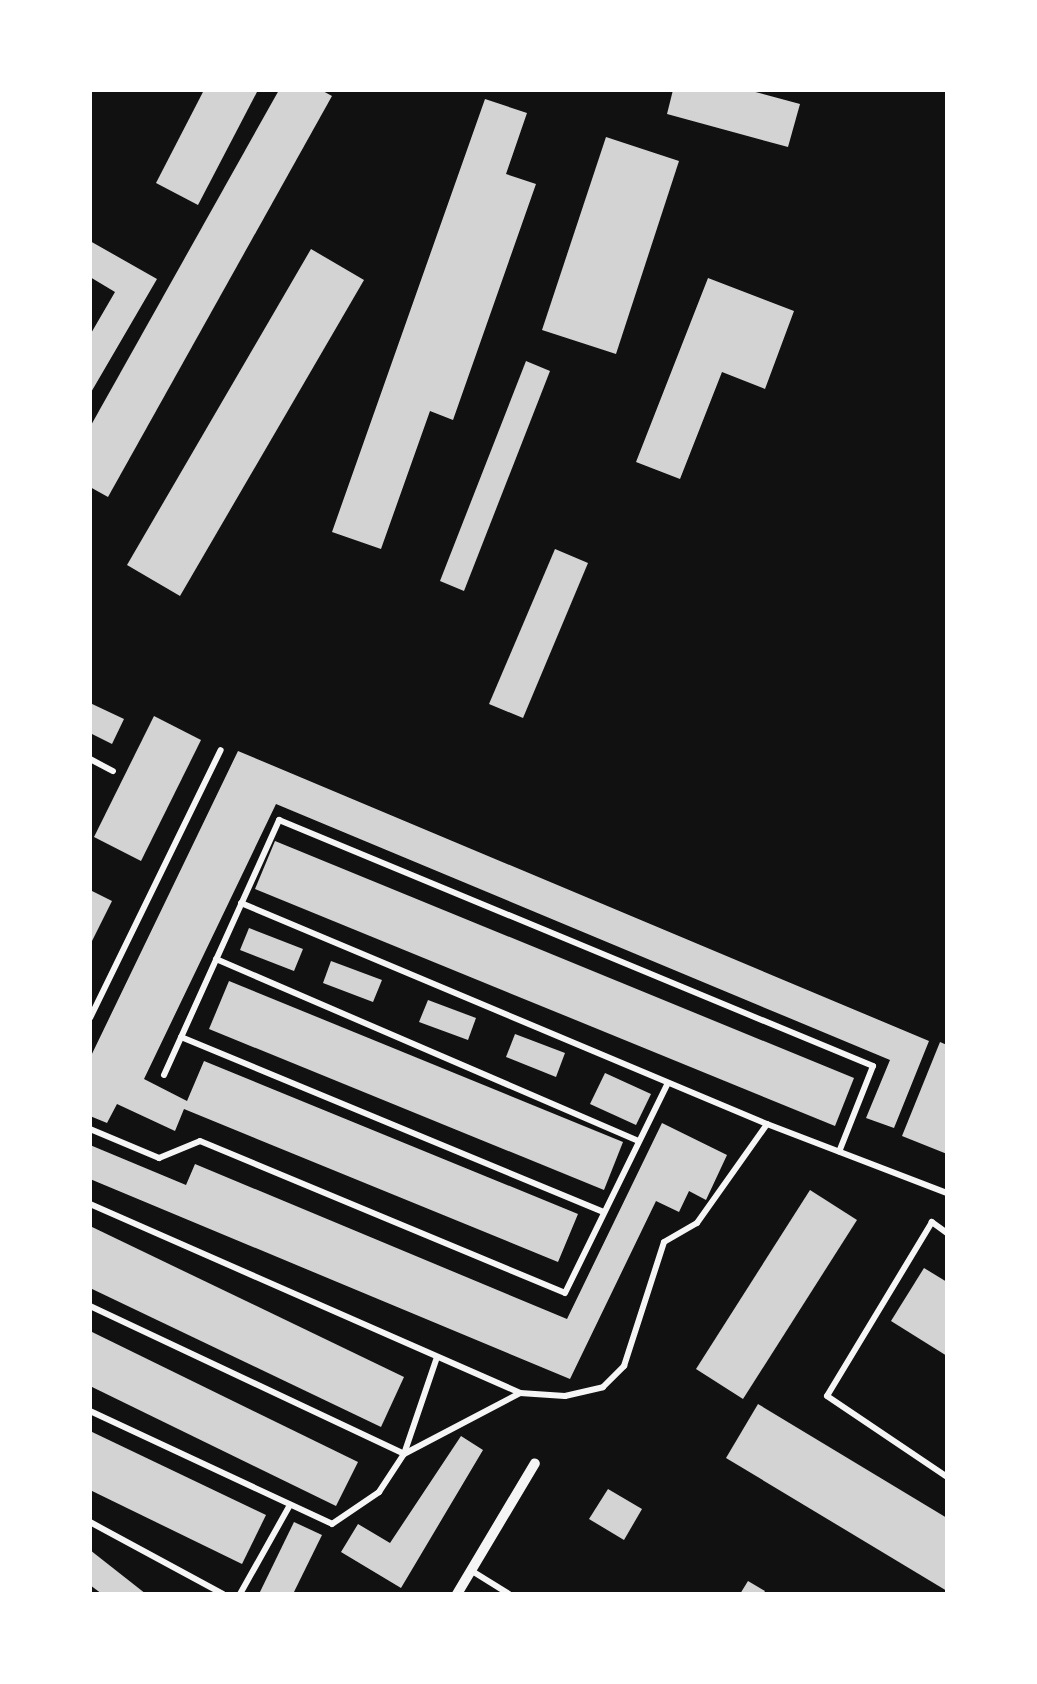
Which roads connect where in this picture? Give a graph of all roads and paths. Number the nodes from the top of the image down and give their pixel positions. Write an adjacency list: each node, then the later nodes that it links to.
1 (221, 750): 6 (lane)
2 (90, 759): 3 (lane)
3 (113, 770)
4 (241, 903): 5 (lane); 9 (lane); 13 (lane)
5 (216, 959): 7 (lane); 12 (lane)
6 (90, 1018)
7 (181, 1037): 8 (lane); 16 (lane)
8 (164, 1075)
9 (668, 1083): 10 (lane); 12 (lane)
10 (767, 1124): 13 (lane); 20 (lane)
11 (90, 1129): 16 (lane)
12 (640, 1141): 16 (lane)
13 (839, 1152): 14 (lane)
14 (947, 1193)
15 (90, 1204): 19 (lane)
16 (603, 1212)
17 (947, 1233): 24 (lane)
18 (90, 1306): 22 (lane)
19 (437, 1357): 20 (lane); 22 (lane)
20 (520, 1393): 22 (lane)
21 (90, 1411): 25 (lane)
22 (404, 1454): 25 (lane)
23 (535, 1463): 27 (street)
24 (947, 1477)
25 (290, 1504): 29 (lane)
26 (90, 1522): 28 (lane)
27 (470, 1571): 30 (street); 31 (lane)
28 (223, 1594)
29 (240, 1594)
30 (456, 1594)
31 (510, 1594)

